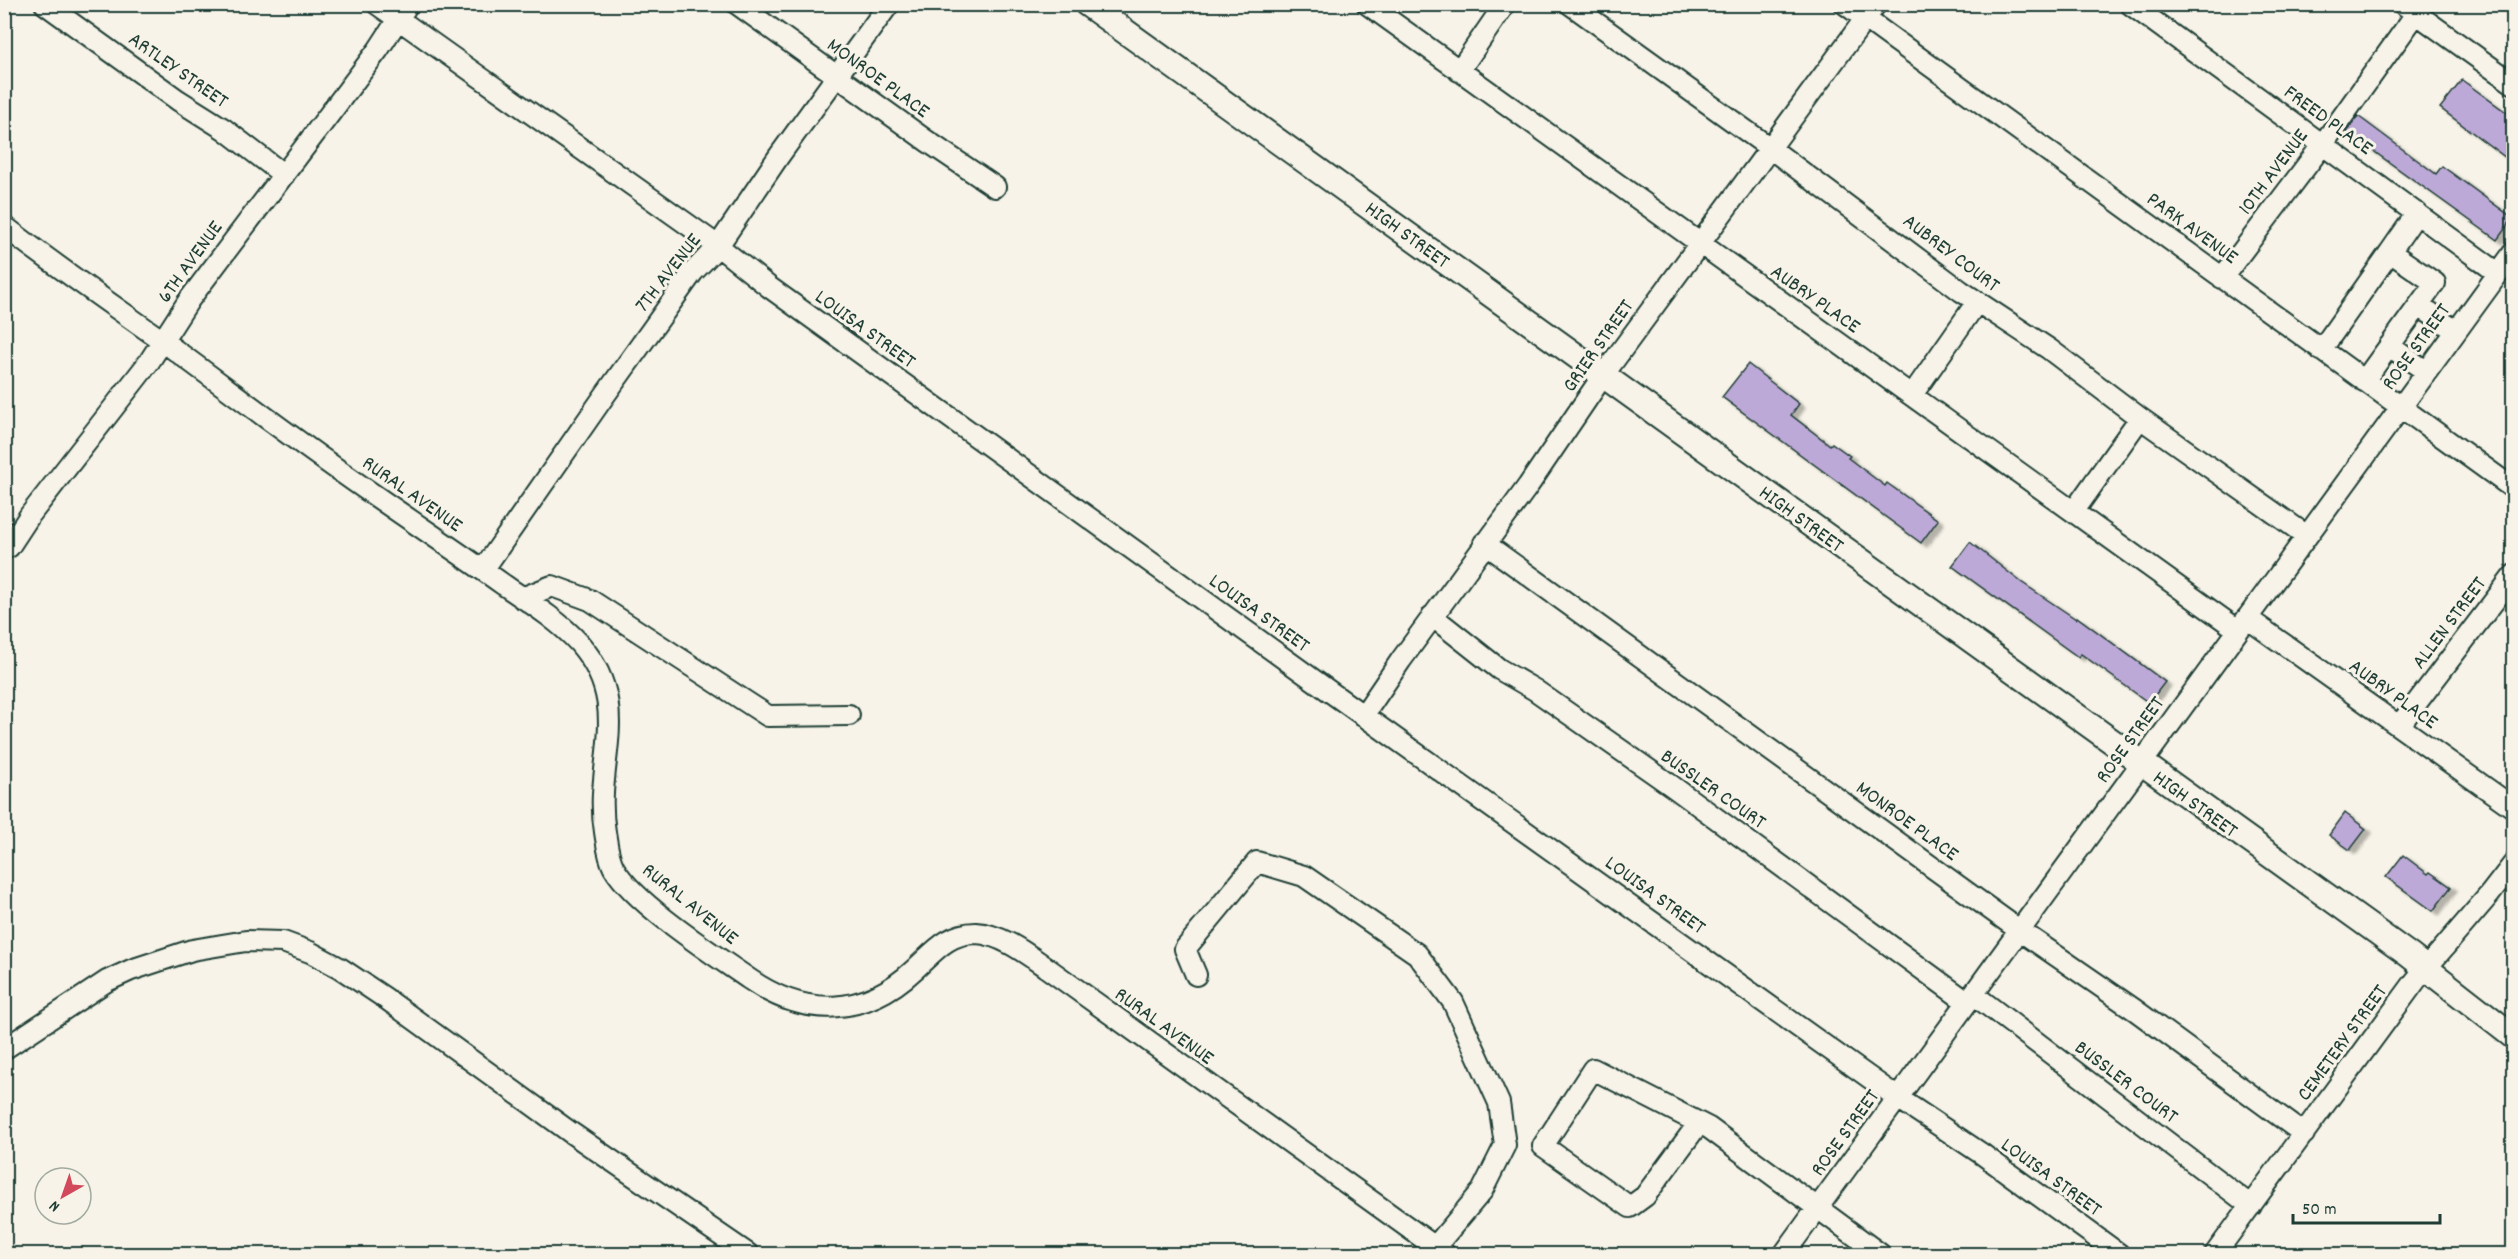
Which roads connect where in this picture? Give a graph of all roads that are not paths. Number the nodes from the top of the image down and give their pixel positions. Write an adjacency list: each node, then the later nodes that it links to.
1 (45, 4): 19 (street, ARTLEY STREET)
2 (377, 4): 12 (street, LOUISA STREET)
3 (737, 4): 15 (street, MONROE PLACE)
4 (889, 4): 15 (street, 7TH AVENUE)
5 (1087, 4): 36 (main road, HIGH STREET)
6 (1367, 4): 14 (street, AUBRY PLACE)
7 (1505, 4): 14 (street)
8 (1570, 4): 18 (street, AUBREY COURT)
9 (1845, 4): 13 (street, PARK AVENUE)
10 (2130, 4): 17 (street, FREED PLACE)
11 (2414, 8): 16 (street); 17 (street, 10TH AVENUE)
12 (403, 12): 19 (street, 6TH AVENUE); 24 (street, LOUISA STREET)
13 (1870, 12): 18 (street, GRIER STREET); 28 (street, PARK AVENUE)
14 (1460, 71): 23 (street, AUBRY PLACE)
15 (837, 76): 20 (street, MONROE PLACE); 24 (street, 7TH AVENUE)
16 (2514, 84)
17 (2323, 144): 21 (street, FREED PLACE); 28 (street, 10TH AVENUE)
18 (1770, 148): 23 (street, GRIER STREET); 29 (street, AUBREY COURT)
19 (284, 175): 32 (street, 6TH AVENUE)
20 (995, 187)
21 (2417, 213): 25 (street); 27 (street, FREED PLACE)
22 (4, 226): 32 (street, RURAL AVENUE)
23 (1699, 244): 36 (street, GRIER STREET); 38 (street, AUBRY PLACE)
24 (718, 246): 46 (street, 7TH AVENUE); 52 (street, LOUISA STREET)
25 (2390, 252): 30 (street); 34 (street)
26 (2514, 252): 27 (street, ROSE STREET)
27 (2498, 273): 31 (street, ROSE STREET)
28 (2222, 278): 34 (street, PARK AVENUE)
29 (1977, 302): 38 (street); 40 (street, AUBREY COURT)
30 (2419, 306): 31 (street); 33 (street)
31 (2456, 331): 35 (street, ROSE STREET)
32 (162, 341): 45 (street, 6TH AVENUE); 46 (street, RURAL AVENUE)
33 (2389, 346): 35 (street); 37 (street)
34 (2320, 350): 37 (street, PARK AVENUE)
35 (2426, 371): 39 (street, ROSE STREET)
36 (1604, 374): 44 (street, GRIER STREET); 54 (main road, HIGH STREET)
37 (2364, 381): 39 (street, PARK AVENUE)
38 (1912, 395): 42 (street, AUBRY PLACE)
39 (2400, 408): 41 (street, PARK AVENUE); 43 (street, ROSE STREET)
40 (2140, 418): 42 (street); 43 (street, AUBREY COURT)
41 (2514, 489)
42 (2074, 511): 50 (street, AUBRY PLACE)
43 (2307, 536): 50 (street, ROSE STREET)
44 (1484, 543): 49 (street, GRIER STREET); 57 (street, MONROE PLACE)
45 (9, 547)
46 (483, 570): 48 (street, RURAL AVENUE)
47 (2514, 574): 53 (street, ALLEN STREET)
48 (522, 598): 51 (street); 68 (street, RURAL AVENUE)
49 (1432, 616): 52 (street, GRIER STREET); 60 (street, BUSSLER COURT)
50 (2243, 624): 53 (street, AUBRY PLACE); 54 (street, ROSE STREET)
51 (849, 715)
52 (1363, 716): 63 (street, LOUISA STREET)
53 (2399, 726): 55 (street, AUBRY PLACE)
54 (2141, 763): 57 (street, ROSE STREET); 58 (main road, HIGH STREET)
55 (2514, 808)
56 (2514, 863): 58 (street, CEMETERY STREET)
57 (2019, 930): 60 (street, ROSE STREET); 65 (street, MONROE PLACE)
58 (2426, 969): 61 (main road, HIGH STREET); 65 (street, CEMETERY STREET)
59 (1196, 975): 68 (street)
60 (1970, 998): 63 (street, ROSE STREET); 66 (street, BUSSLER COURT)
61 (2514, 1037)
62 (4, 1049): 69 (street)
63 (1898, 1098): 67 (street, ROSE STREET); 72 (street, LOUISA STREET)
64 (1699, 1123): 64 (street); 67 (street)
65 (2304, 1134): 66 (street, CEMETERY STREET)
66 (2251, 1206): 73 (street, CEMETERY STREET)
67 (1818, 1208): 70 (street, ROSE STREET); 71 (street)
68 (1440, 1251)
69 (748, 1254)
70 (1784, 1254)
71 (1880, 1254)
72 (2120, 1254)
73 (2215, 1254)

